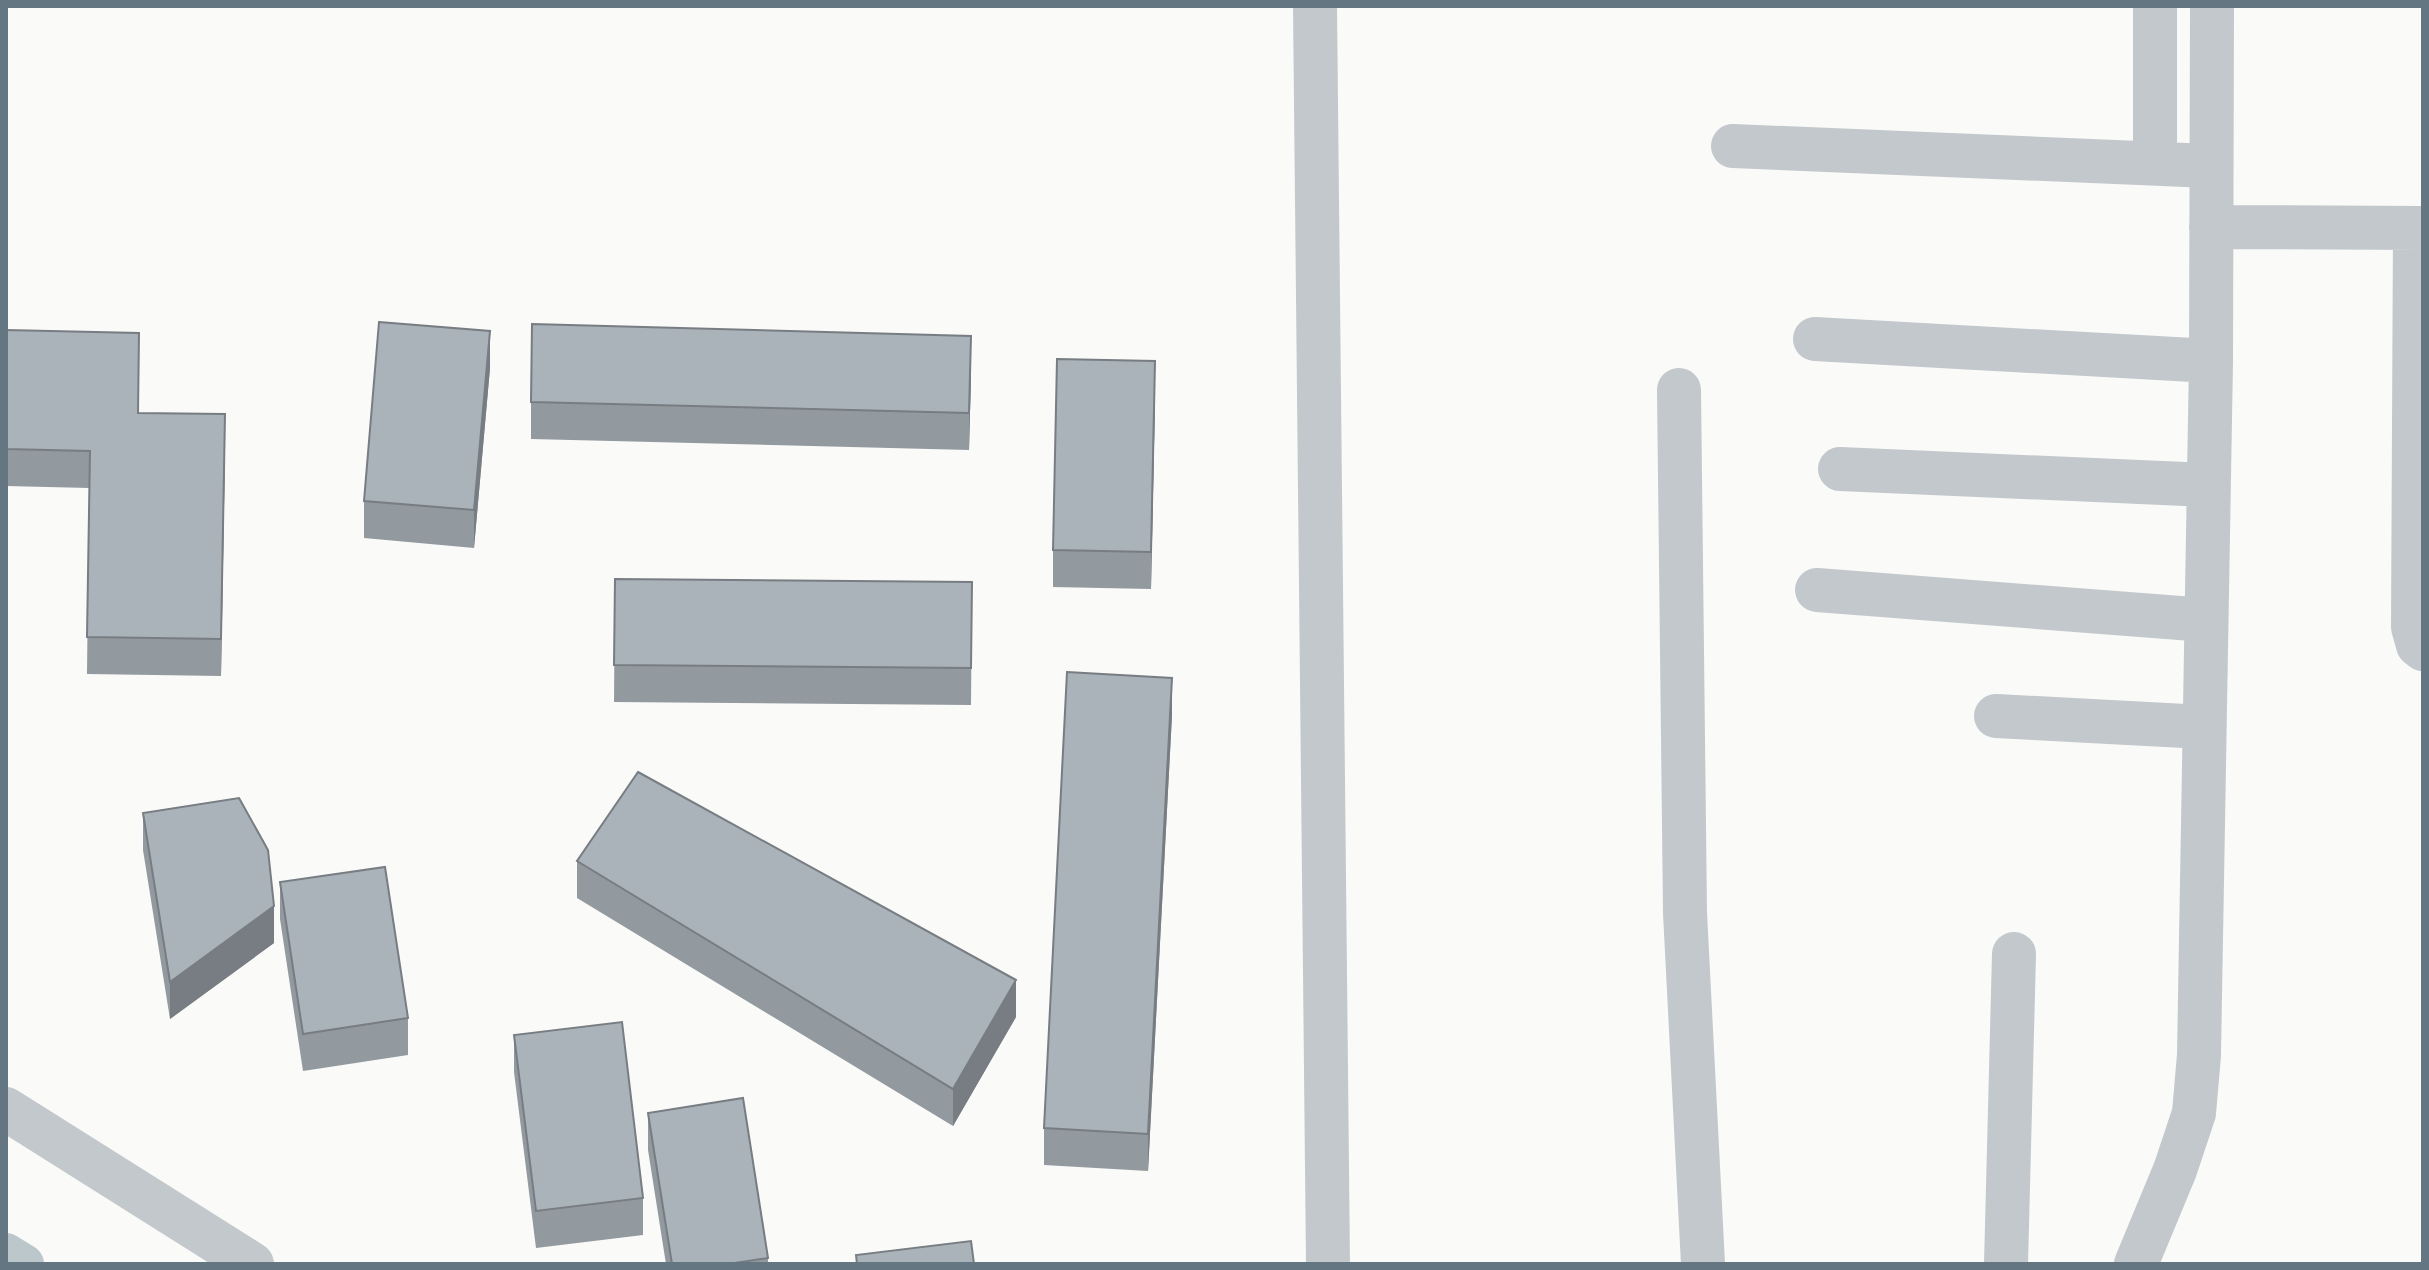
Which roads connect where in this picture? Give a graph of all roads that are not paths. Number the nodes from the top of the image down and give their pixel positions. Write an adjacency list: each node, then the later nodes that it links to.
1 (1315, 6): 22 (street)
2 (2155, 6): 5 (street)
3 (2212, 6): 6 (street)
4 (1733, 146): 5 (street)
5 (2155, 163): 6 (street)
6 (2210, 166): 7 (street)
7 (2211, 227): 8 (street); 10 (street)
8 (2419, 228): 16 (street)
9 (1815, 339): 10 (street)
10 (2211, 361): 13 (street)
11 (1679, 390): 23 (street)
12 (1840, 469): 13 (street)
13 (2208, 485): 15 (street)
14 (1817, 590): 15 (street)
15 (2206, 620): 18 (street)
16 (2423, 649)
17 (1996, 716): 18 (street)
18 (2204, 727): 25 (street)
19 (2014, 954): 24 (street)
20 (6, 1109): 21 (street)
21 (252, 1264)
22 (1328, 1264)
23 (1703, 1264)
24 (2006, 1264)
25 (2136, 1264)

